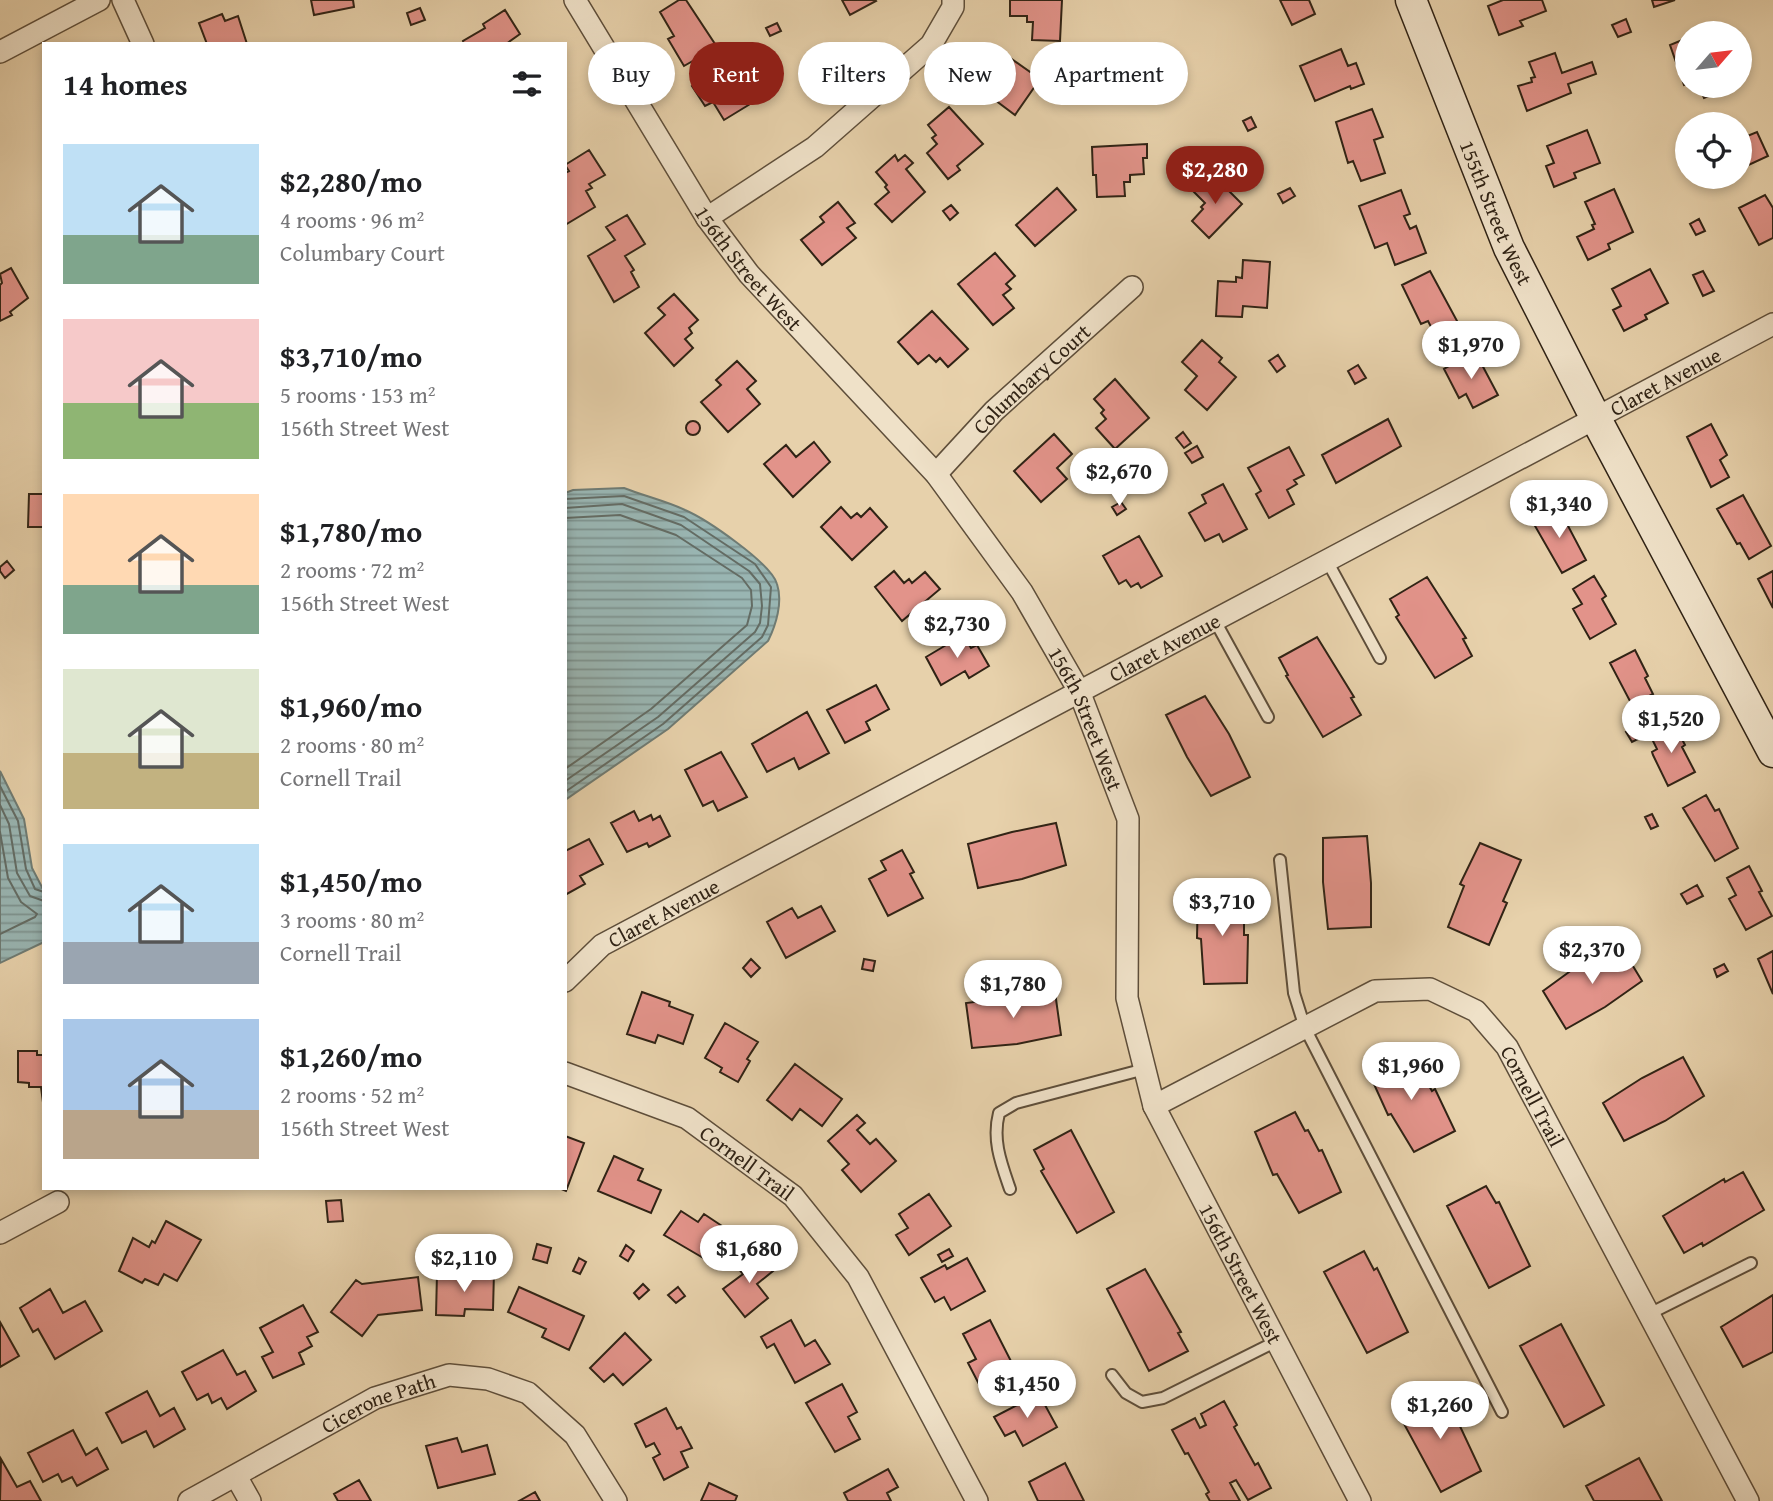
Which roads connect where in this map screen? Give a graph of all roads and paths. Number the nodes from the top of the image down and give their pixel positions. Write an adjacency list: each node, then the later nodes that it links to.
1 (99, 0): 7 (street)
2 (123, 0): 6 (street)
3 (575, 0): 8 (street, 156th Street West)
4 (953, 0): 8 (street)
5 (1411, 0): 11 (street, 155th Street West)
6 (142, 42)
7 (0, 52)
8 (707, 218): 12 (street, 156th Street West)
9 (1132, 287): 12 (street, Columbary Court)
10 (1773, 324): 11 (street, Claret Avenue)
11 (1595, 417): 13 (street, Claret Avenue); 18 (street, 155th Street West)
12 (936, 474): 16 (street, 156th Street West)
13 (1326, 559): 14 (street, Claret Avenue); 15 (lane)
14 (1214, 619): 16 (street, Claret Avenue); 17 (lane)
15 (1380, 657)
16 (1079, 691): 20 (street, Claret Avenue); 22 (street, 156th Street West)
17 (1268, 717)
18 (1773, 752)
19 (1280, 860): 21 (lane)
20 (567, 979)
21 (1306, 1028): 24 (street, Cornell Trail); 29 (street, Cornell Trail); 32 (lane)
22 (1145, 1069): 24 (street, 156th Street West); 25 (lane)
23 (567, 1074): 37 (street, Cornell Trail)
24 (1154, 1106): 30 (street, 156th Street West)
25 (1010, 1189)
26 (58, 1202): 27 (street)
27 (0, 1233)
28 (1751, 1263): 29 (lane)
29 (1649, 1314): 39 (street, Cornell Trail)
30 (1276, 1341): 31 (lane); 38 (street, 156th Street West)
31 (1112, 1375)
32 (1502, 1412)
33 (236, 1476): 34 (street, Cicerone Path); 35 (street); 36 (street, Cicerone Path)
34 (189, 1501)
35 (250, 1501)
36 (616, 1501)
37 (977, 1501)
38 (1360, 1501)
39 (1748, 1501)

